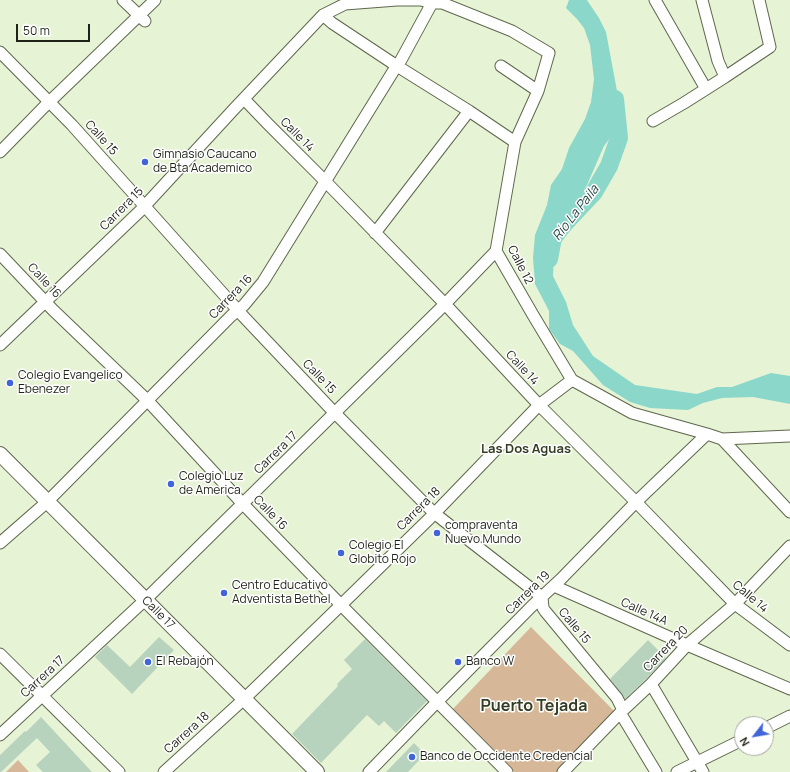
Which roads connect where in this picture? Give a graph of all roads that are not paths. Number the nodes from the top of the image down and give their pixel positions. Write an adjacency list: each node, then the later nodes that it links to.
1 (123, 0): 8 (street)
2 (155, 0): 8 (street)
3 (655, 0): 13 (street)
4 (702, 0): 12 (street)
5 (759, 0): 12 (street)
6 (432, 2): 7 (street, Carrera 15); 10 (street, Carrera 16); 14 (street, Calle 12)
7 (323, 16): 10 (street); 15 (street, Carrera 15)
8 (142, 18): 16 (street)
9 (0, 52): 16 (street, Calle 15)
10 (397, 66): 17 (street); 21 (street, Carrera 16)
11 (501, 66): 14 (street)
12 (725, 77): 13 (street)
13 (706, 89): 18 (street)
14 (538, 91): 19 (street, Calle 12)
15 (244, 99): 21 (street, Calle 14); 22 (street, Carrera 15)
16 (49, 102): 20 (street); 22 (street, Calle 15)
17 (469, 111): 19 (street); 23 (street)
18 (653, 121)
19 (515, 142): 24 (street, Calle 12)
20 (0, 152)
21 (325, 181): 23 (street, Calle 14); 28 (street, Carrera 16)
22 (144, 206): 26 (street, Carrera 15); 28 (street, Calle 15)
23 (375, 232): 27 (street, Calle 14)
24 (496, 251): 27 (street, Carrera 17); 30 (street, Calle 12)
25 (0, 254): 26 (street, Calle 16)
26 (45, 302): 29 (street, Carrera 15); 31 (street, Calle 16)
27 (446, 304): 32 (street, Calle 14); 33 (street, Carrera 17)
28 (237, 310): 31 (street, Carrera 16); 33 (street, Calle 15)
29 (0, 345)
30 (572, 380): 32 (street, Carrera 18); 34 (street, Calle 12)
31 (148, 400): 38 (street, Carrera 16); 40 (street, Calle 16)
32 (539, 405): 39 (street, Calle 14); 42 (street, Carrera 18)
33 (336, 413): 40 (street, Carrera 17); 42 (street, Calle 15)
34 (707, 434): 36 (street, Calle 12); 39 (street, Carrera 19)
35 (790, 436): 36 (street, Calle 12)
36 (722, 439): 41 (street)
37 (0, 454): 38 (main road, Calle 17)
38 (47, 502): 43 (street, Carrera 16); 47 (main road, Calle 17)
39 (636, 502): 45 (street, Carrera 19); 48 (street, Calle 14)
40 (242, 504): 47 (street, Carrera 17); 49 (street, Calle 16)
41 (790, 512)
42 (434, 513): 46 (street, Calle 15); 49 (street, Carrera 18)
43 (0, 543)
44 (790, 546): 48 (street, Carrera 20)
45 (554, 586): 46 (street, Carrera 19); 50 (street, Calle 14A)
46 (542, 597): 57 (street, Carrera 19); 58 (street, Calle 15)
47 (146, 600): 55 (street, Carrera 17); 56 (main road, Calle 17)
48 (735, 604): 50 (street, Carrera 20); 51 (street, Calle 14)
49 (341, 605): 56 (street, Carrera 18); 57 (street, Calle 16)
50 (686, 645): 53 (street, Carrera 20); 54 (street, Calle 14A)
51 (790, 645)
52 (0, 654): 55 (street)
53 (651, 684): 58 (street, Carrera 20); 63 (street)
54 (790, 689)
55 (42, 695): 61 (street, Carrera 17); 64 (street)
56 (244, 699): 65 (street, Carrera 18); 66 (main road, Calle 17)
57 (437, 702): 67 (street, Carrera 19); 68 (street, Calle 16)
58 (622, 711): 69 (street, Carrera 20); 70 (street, Calle 15)
59 (790, 716): 60 (street)
60 (774, 724)
61 (0, 735)
62 (734, 745): 63 (street)
63 (700, 767): 71 (street)
64 (119, 772)
65 (164, 772)
66 (317, 772)
67 (369, 772)
68 (507, 772)
69 (563, 772)
70 (656, 772)
71 (677, 772)

